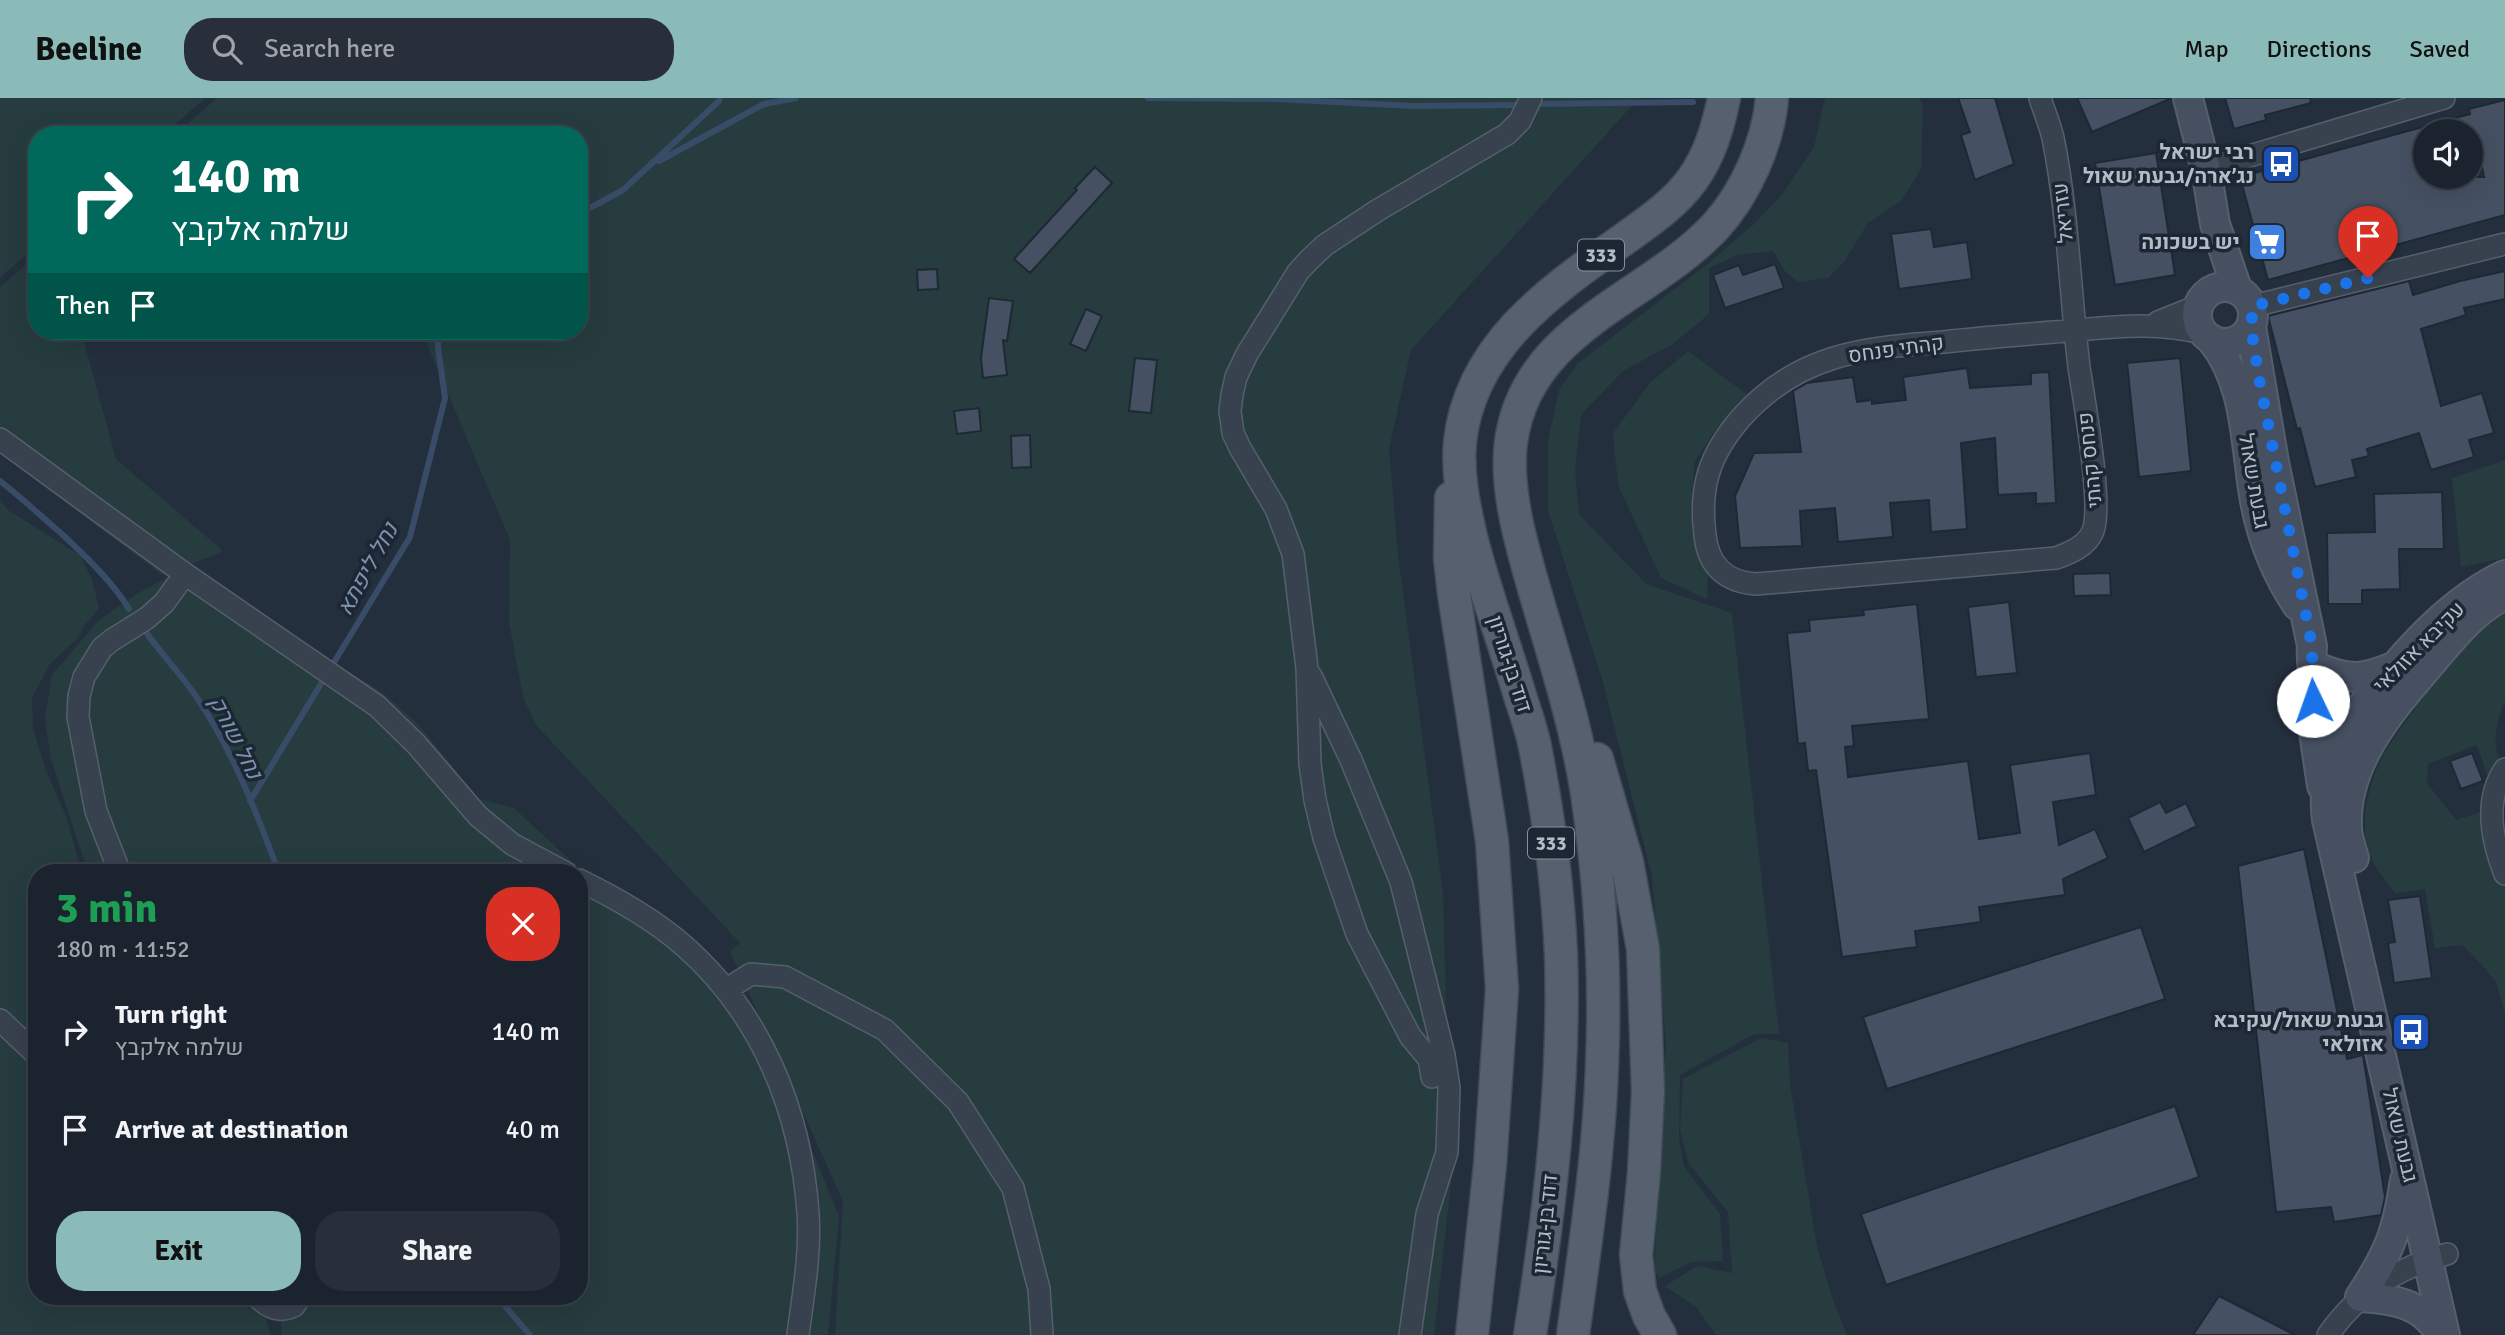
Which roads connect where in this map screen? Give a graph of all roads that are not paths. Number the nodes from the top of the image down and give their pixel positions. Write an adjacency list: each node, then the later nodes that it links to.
1 (1531, 98): 25 (street)
2 (1724, 98): 15 (main road, דוד בן-גוריון / 333)
3 (1772, 98): 23 (main road, דוד בן-גוריון / 333)
4 (2040, 98): 13 (street, עזריאל)
5 (2188, 98): 7 (street, גבעת שאול)
6 (2444, 98): 7 (street)
7 (2206, 169): 8 (street, גבעת שאול)
8 (2215, 224): 10 (street, גבעת שאול); 11 (street, גבעת שאול)
9 (2505, 244): 11 (street)
10 (2202, 300): 11 (street); 12 (street); 14 (street)
11 (2247, 307): 14 (street); 18 (street, גבעת שאול)
12 (2149, 325): 13 (street); 14 (street)
13 (2075, 331): 19 (street, פנחס קהתי); 19 (street, קהתי פנחס)
14 (2208, 336): 17 (street, גבעת שאול)
15 (1466, 408): 47 (main road); 48 (main road, דוד בן-גוריון / 333)
16 (0, 439): 20 (street)
17 (2246, 441): 18 (street); 24 (street, גבעת שאול)
18 (2274, 462): 24 (street, גבעת שאול)
19 (1931, 569)
20 (185, 575): 31 (street); 32 (street)
21 (2505, 575): 26 (street, עקיבא אזולאי)
22 (2505, 595): 28 (street, עקיבא אזולאי)
23 (1552, 650): 49 (main road, דוד בן-גוריון / 333); 50 (main road)
24 (2314, 653): 26 (street); 27 (street, גבעת שאול); 30 (street)
25 (1307, 667): 38 (street); 46 (street)
26 (2393, 667): 27 (street, עקיבא אזולאי)
27 (2349, 725): 28 (street, גבעת שאול); 30 (street, גבעת שאול)
28 (2371, 740): 40 (street, גבעת שאול)
29 (2505, 769): 33 (street)
30 (2324, 799): 39 (street, גבעת שאול)
31 (117, 864)
32 (549, 864)
33 (2505, 874)
34 (588, 884): 35 (street)
35 (727, 989): 44 (street); 45 (street)
36 (0, 1020): 37 (street)
37 (28, 1046)
38 (1432, 1077)
39 (2407, 1164): 40 (street, גבעת שאול); 41 (street)
40 (2438, 1257): 41 (street); 52 (street, גבעת שאול); 53 (street, גבעת שאול)
41 (2360, 1297): 51 (street); 52 (street)
42 (268, 1305): 43 (street)
43 (295, 1305)
44 (798, 1335)
45 (1042, 1335)
46 (1410, 1335)
47 (1472, 1335)
48 (1530, 1335)
49 (1573, 1335)
50 (1660, 1335)
51 (2328, 1335)
52 (2443, 1335)
53 (2464, 1335)

